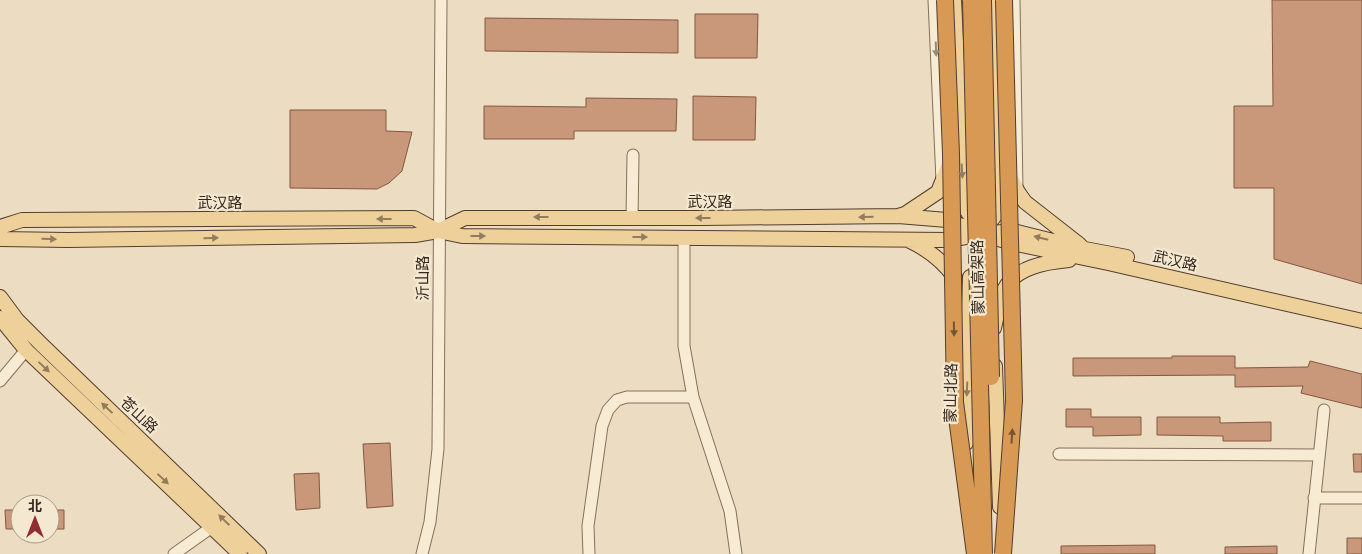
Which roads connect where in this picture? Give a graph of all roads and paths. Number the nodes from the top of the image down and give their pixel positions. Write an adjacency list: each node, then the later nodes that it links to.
1 (441, 0): 18 (street, 沂山路)
2 (934, 0): 13 (street, one-way to 13)
3 (944, 0): 46 (highway, one-way to 46, bridge)
4 (954, 0): 10 (main road)
5 (971, 0): 47 (highway, 蒙山高架路, bridge)
6 (983, 0): 48 (highway, 蒙山高架路, bridge)
7 (996, 0): 12 (main road, 蒙山北路)
8 (1004, 0): 49 (highway, one-way to 8, bridge)
9 (1014, 0): 14 (street)
10 (960, 136): 13 (main road); 19 (main road, one-way to 19)
11 (633, 155): 16 (street)
12 (1000, 158): 14 (main road); 19 (main road, 蒙山北路)
13 (942, 184): 15 (main road)
14 (1018, 192): 23 (main road)
15 (898, 216): 16 (main road, 武汉路, one-way to 16); 19 (main road, 武汉路)
16 (632, 218): 18 (main road, 武汉路, one-way to 18)
17 (0, 227): 18 (main road, 武汉路, one-way to 17)
18 (438, 231): 20 (main road, 武汉路, one-way to 20); 21 (main road, 武汉路, one-way to 18); 42 (street, 沂山路)
19 (982, 234): 22 (main road, 武汉路); 23 (main road, 武汉路); 28 (main road, 蒙山北路); 29 (main road)
20 (684, 238): 22 (main road, 武汉路); 32 (street)
21 (0, 239)
22 (907, 240): 28 (main road)
23 (1085, 254): 25 (main road, 武汉路); 27 (main road, 武汉路); 29 (main road)
24 (0, 296): 41 (main road, 苍山路, one-way to 24)
25 (1362, 311)
26 (0, 318): 30 (main road, 苍山路)
27 (1362, 320)
28 (969, 322): 45 (main road, 蒙山北路, one-way to 45)
29 (994, 328): 49 (main road)
30 (26, 350): 31 (street); 38 (main road, 苍山路, one-way to 38)
31 (0, 381)
32 (693, 397): 43 (street); 44 (street)
33 (1324, 410): 35 (street)
34 (1059, 454): 35 (street)
35 (1319, 455): 36 (street)
36 (1314, 498): 37 (street); 50 (street)
37 (1362, 498)
38 (212, 527): 39 (street); 40 (main road, 苍山路)
39 (174, 554)
40 (240, 554)
41 (259, 554)
42 (422, 554)
43 (589, 554)
44 (736, 554)
45 (967, 554)
46 (975, 554)
47 (984, 554)
48 (995, 554)
49 (1003, 554)
50 (1309, 554)

